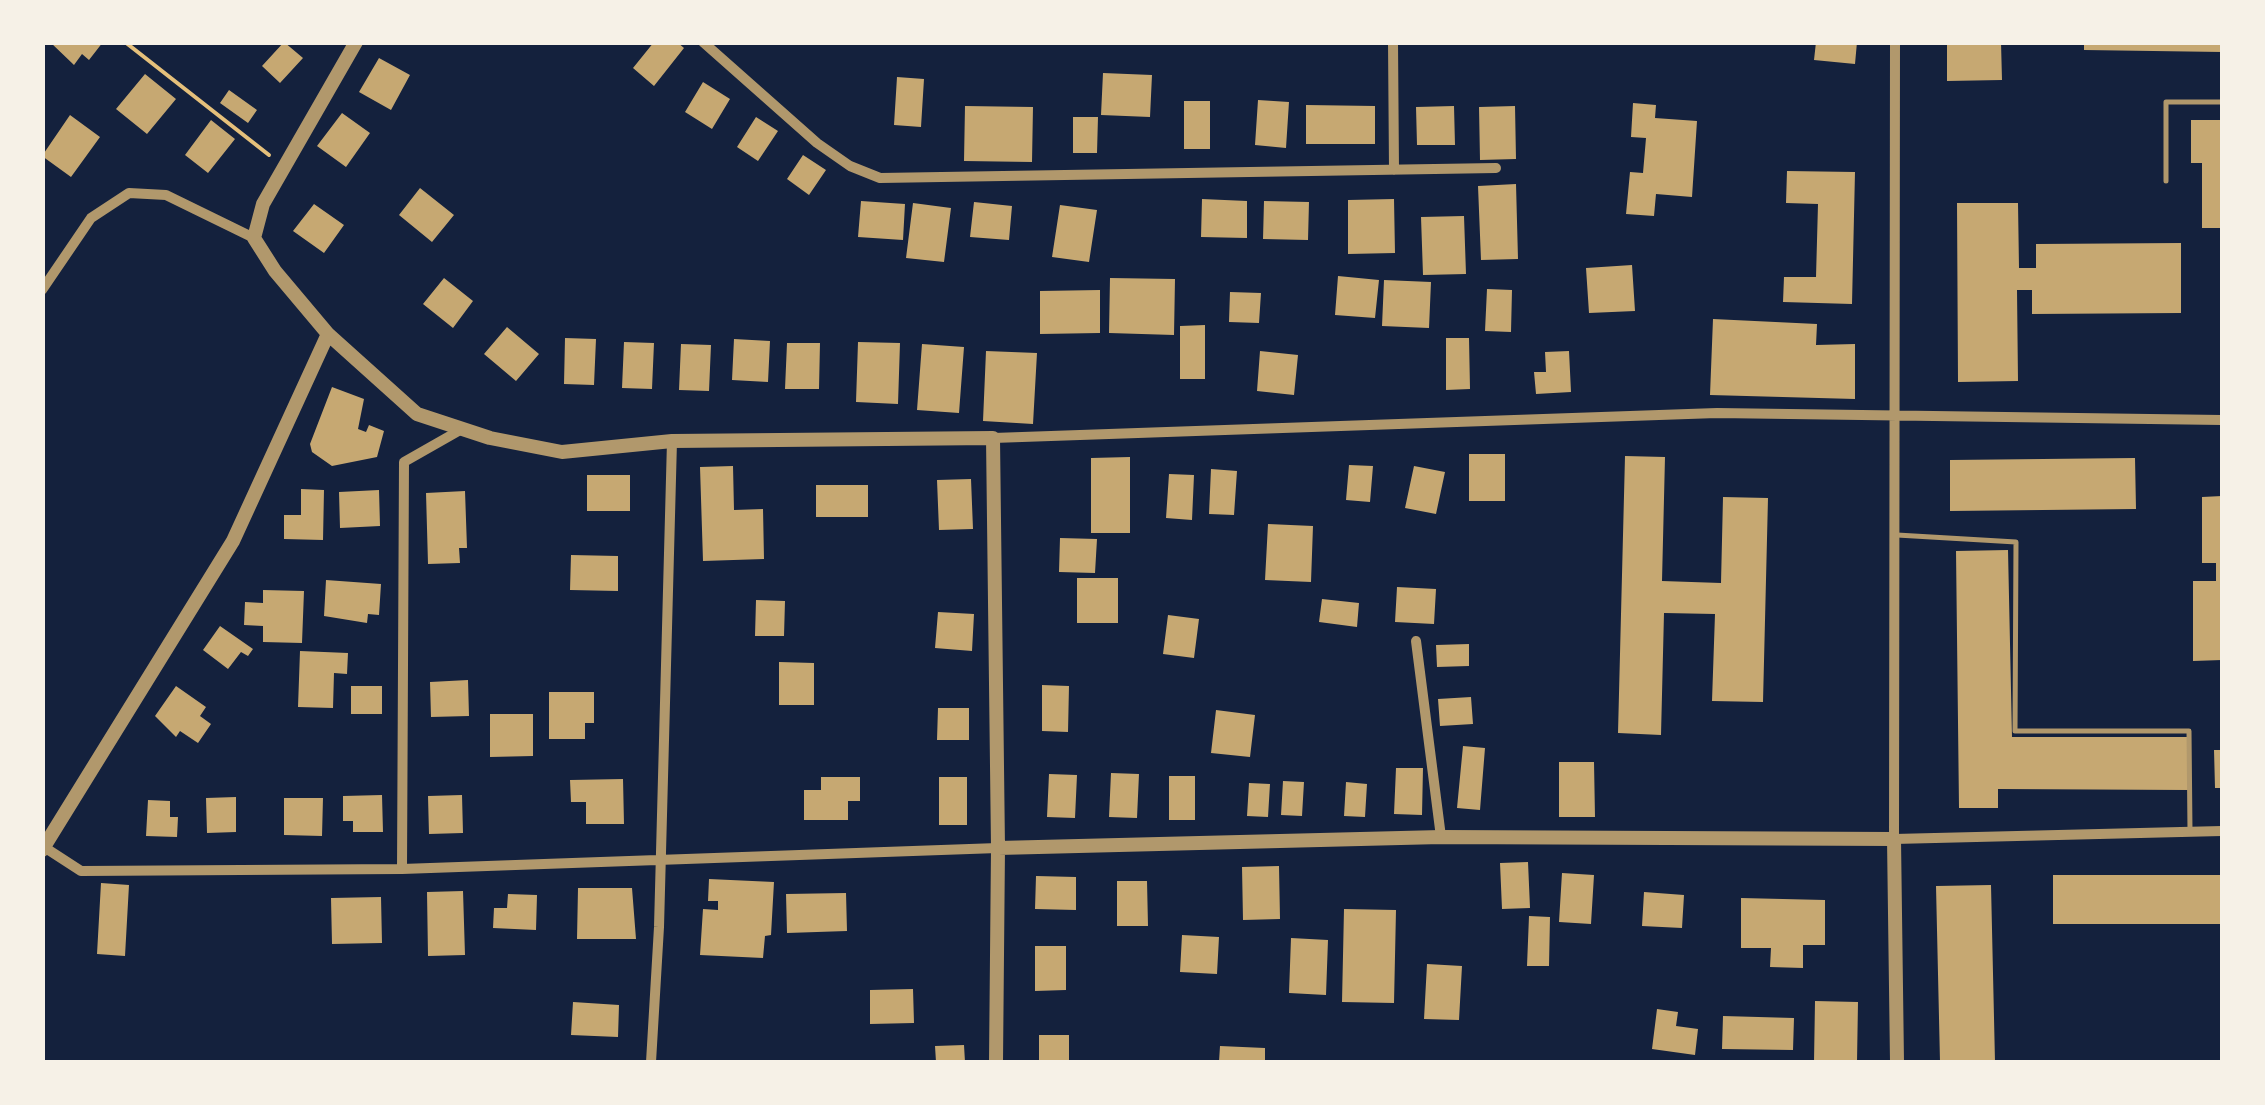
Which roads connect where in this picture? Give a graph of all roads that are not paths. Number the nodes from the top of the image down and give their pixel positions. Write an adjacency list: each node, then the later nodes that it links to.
1 (356, 42): 9 (street)
2 (703, 42): 7 (street)
3 (1393, 42): 7 (street)
4 (1895, 42): 12 (street)
5 (2222, 102): 8 (lane)
6 (1496, 168): 7 (street)
7 (1394, 170)
8 (2166, 181)
9 (254, 238): 10 (street); 11 (street)
10 (42, 290)
11 (328, 334): 14 (street); 23 (street)
12 (1895, 418): 13 (street); 15 (street); 17 (street)
13 (2222, 420)
14 (462, 429): 16 (street); 26 (street)
15 (992, 438): 16 (street); 24 (street)
16 (672, 442): 25 (street)
17 (1894, 535): 19 (lane); 22 (street)
18 (1416, 641): 21 (street)
19 (2190, 831): 20 (street); 22 (street)
20 (2222, 831)
21 (1440, 836): 22 (street); 24 (street)
22 (1894, 839): 29 (street)
23 (44, 848): 26 (street)
24 (998, 848): 25 (street); 28 (street)
25 (660, 861): 26 (street); 27 (street)
26 (402, 869)
27 (651, 1062)
28 (996, 1062)
29 (1897, 1062)

